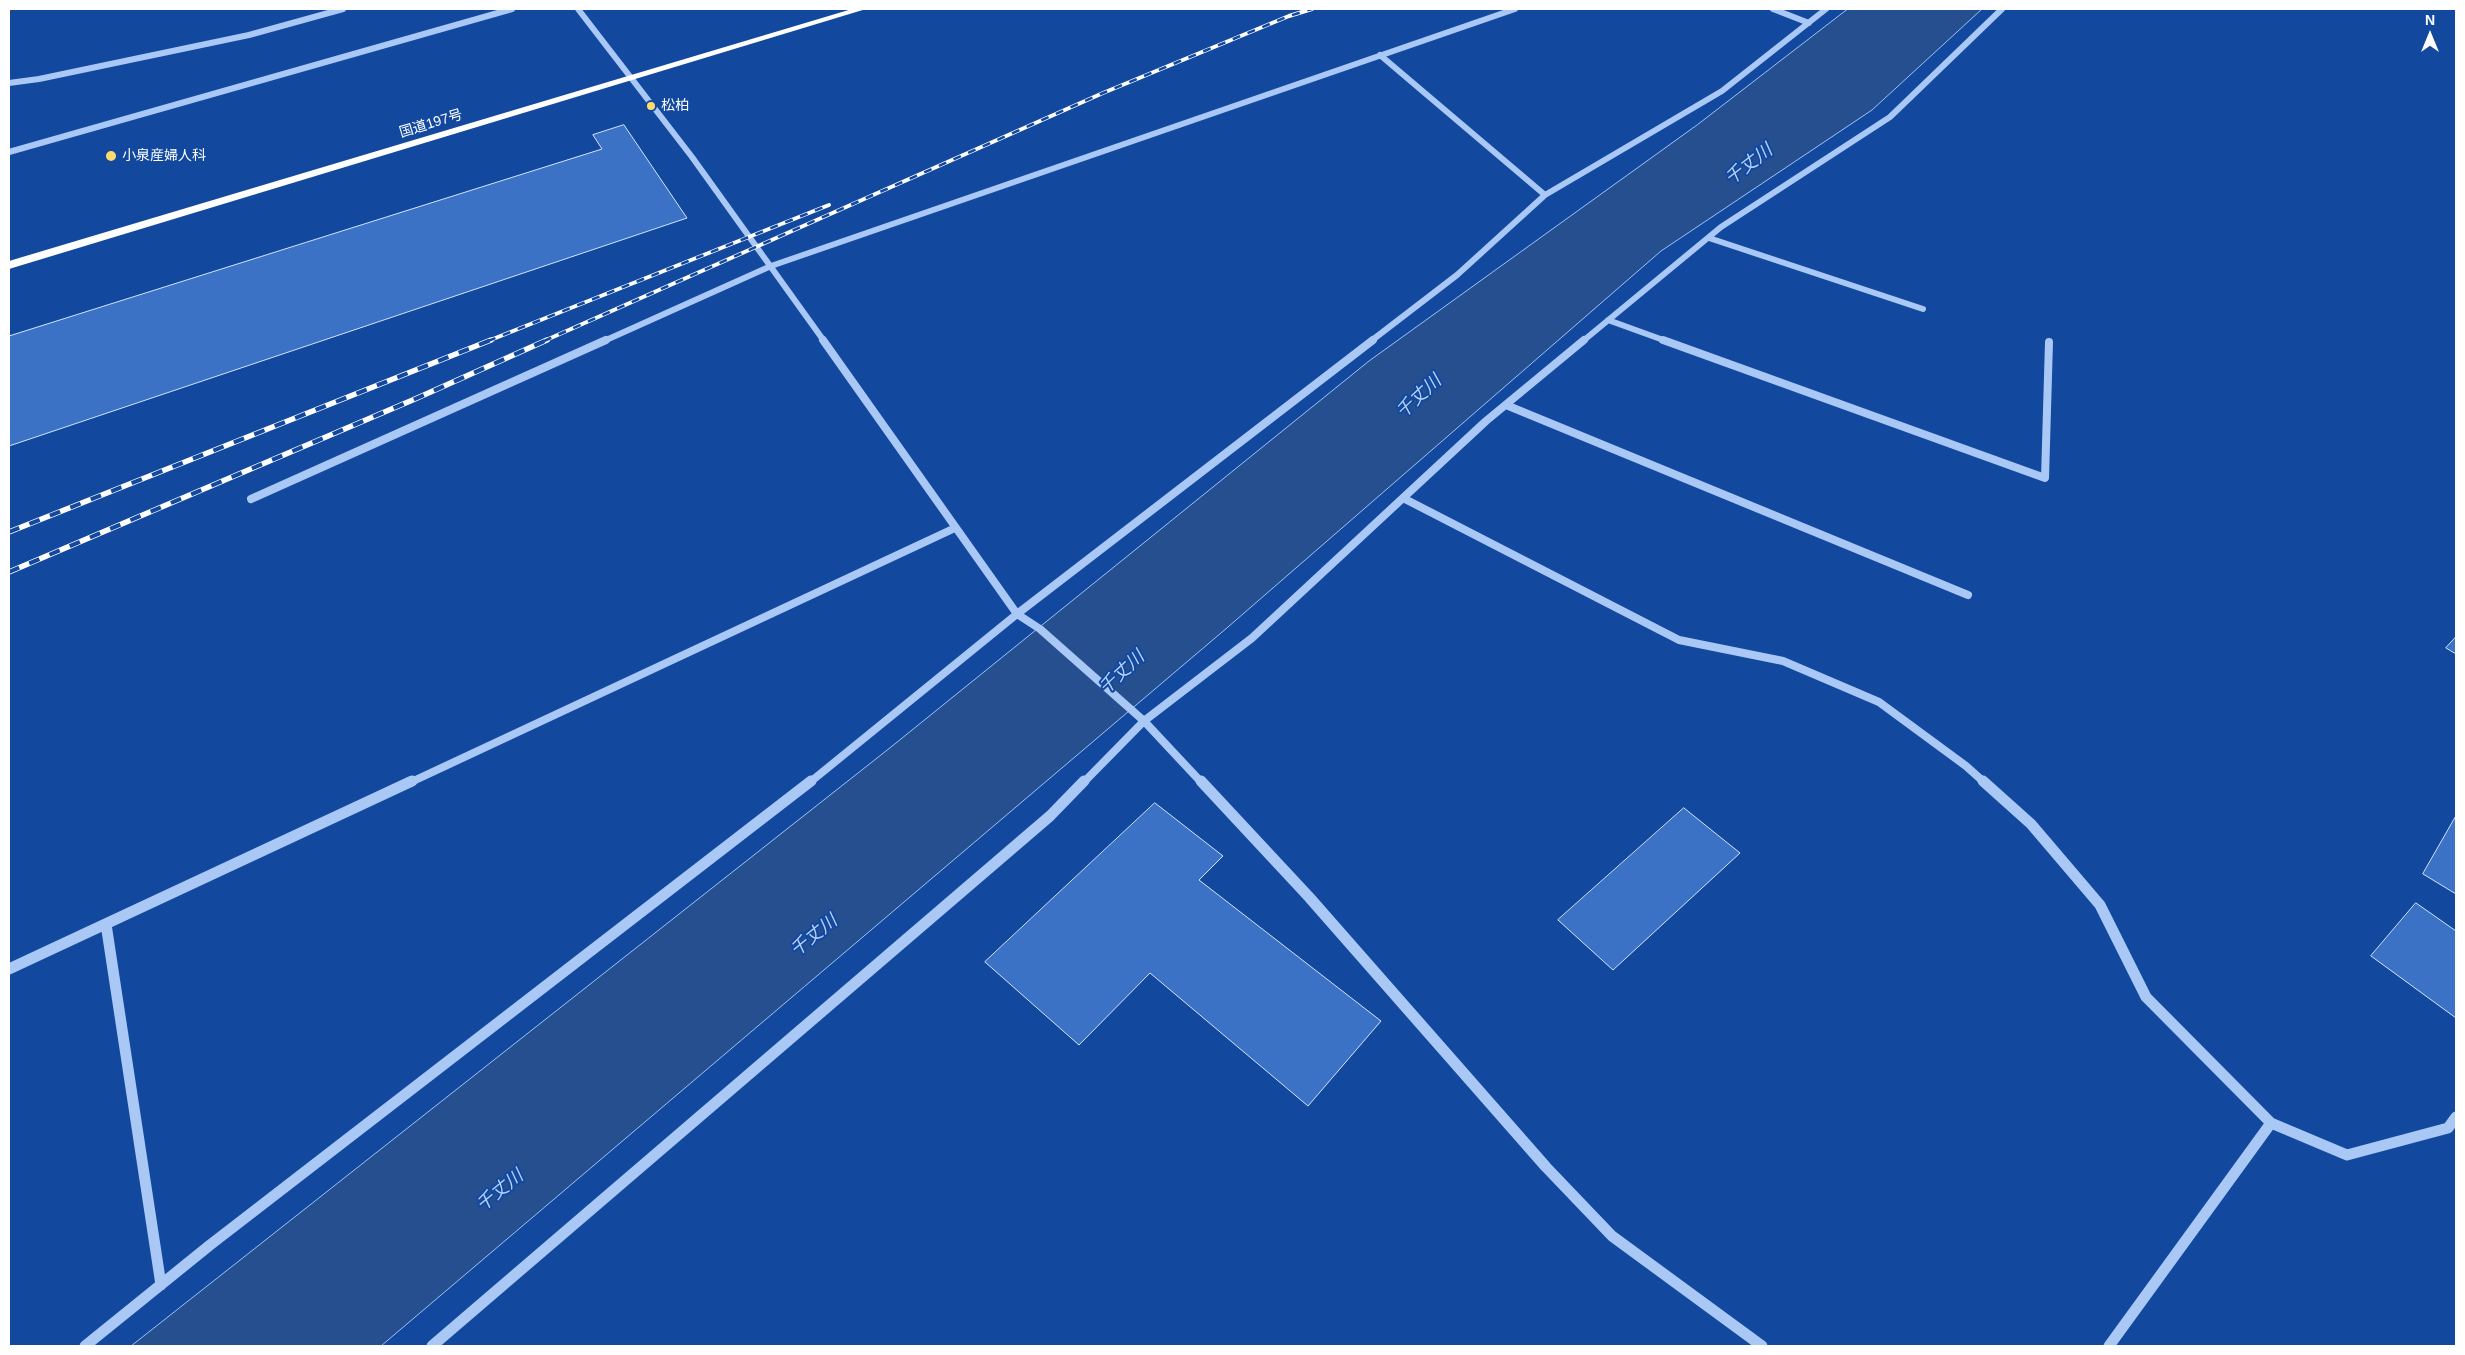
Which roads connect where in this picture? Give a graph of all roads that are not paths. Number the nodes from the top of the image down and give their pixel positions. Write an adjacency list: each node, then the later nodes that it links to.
1 (343, 9): 12 (street)
2 (512, 9): 13 (street)
3 (578, 9): 11 (street)
4 (861, 9): 11 (highway, 国道197号)
5 (1515, 9): 10 (street)
6 (1773, 9): 9 (street)
7 (1826, 9): 9 (street)
8 (2002, 9): 15 (street)
9 (1809, 23): 14 (street)
10 (1380, 55): 14 (street); 17 (street)
11 (633, 78): 16 (highway, 国道197号); 17 (street)
12 (9, 83)
13 (9, 152)
14 (1545, 195): 26 (street)
15 (1709, 238): 18 (street); 19 (street)
16 (9, 265)
17 (771, 266): 23 (street); 24 (street)
18 (1923, 310)
19 (1608, 320): 20 (street); 21 (street)
20 (2049, 342)
21 (1506, 405): 22 (street); 25 (street)
22 (1403, 498): 27 (street); 31 (street)
23 (250, 499)
24 (956, 528): 26 (street); 28 (street)
25 (1968, 595)
26 (1017, 614): 27 (street); 32 (street)
27 (1144, 720): 34 (street); 35 (street)
28 (106, 924): 29 (street); 32 (street)
29 (9, 969)
30 (2456, 1117): 31 (street)
31 (2271, 1123): 36 (street)
32 (161, 1285): 33 (street)
33 (85, 1346)
34 (432, 1346)
35 (1762, 1346)
36 (2109, 1346)

